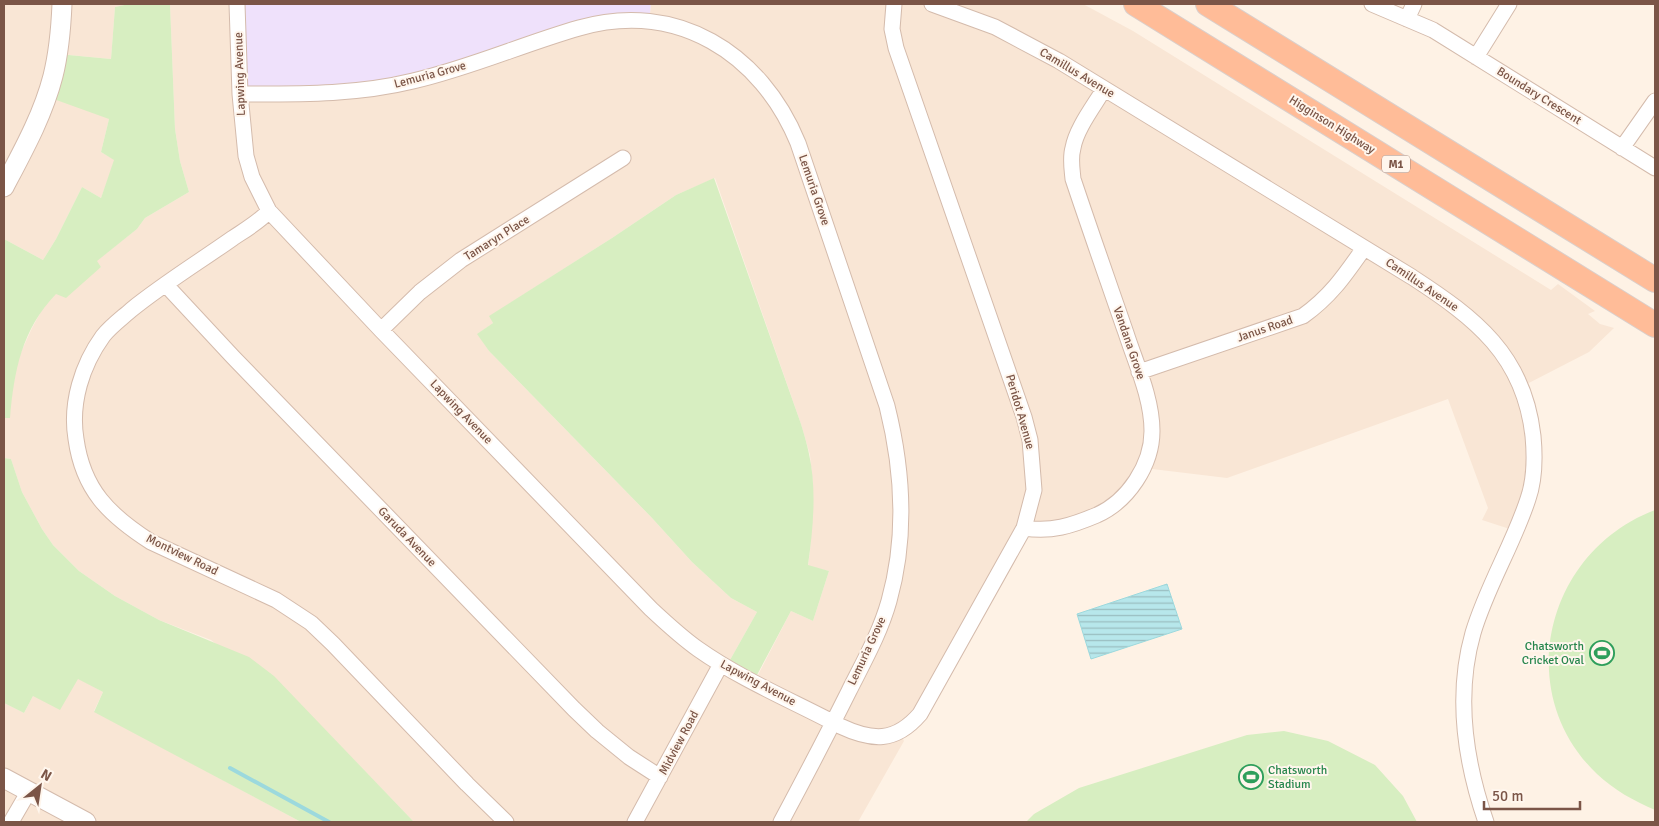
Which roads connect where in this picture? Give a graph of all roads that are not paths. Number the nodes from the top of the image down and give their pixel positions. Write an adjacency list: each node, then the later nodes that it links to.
1 (62, 4): 18 (street)
2 (237, 4): 13 (street, Lapwing Avenue)
3 (894, 4): 26 (street, Peridot Avenue)
4 (932, 4): 12 (street, Camillus Avenue)
5 (1136, 4): 23 (highway, Higginson Highway / M1)
6 (1208, 4): 21 (highway)
7 (1372, 4): 10 (street, Boundary Crescent)
8 (1414, 4): 10 (street)
9 (1509, 4): 11 (street)
10 (1407, 19): 11 (street, Boundary Crescent)
11 (1476, 57): 15 (street, Boundary Crescent)
12 (1104, 89): 20 (street, Camillus Avenue); 25 (street, Vandana Grove)
13 (240, 94): 19 (street, Lapwing Avenue); 28 (street, Lemuria Grove)
14 (1655, 100): 15 (street)
15 (1622, 148): 17 (street, Boundary Crescent)
16 (623, 158): 24 (street, Tamaryn Place)
17 (1655, 168)
18 (4, 187)
19 (269, 211): 22 (street, Montview Road); 24 (street, Lapwing Avenue)
20 (1364, 248): 25 (street, Janus Road); 37 (street, Camillus Avenue)
21 (1655, 280)
22 (166, 285): 29 (street, Garuda Avenue); 34 (street, Montview Road)
23 (1655, 324)
24 (381, 330): 27 (street, Lapwing Avenue)
25 (1139, 372): 26 (street, Vandana Grove)
26 (1024, 528): 28 (street, Peridot Avenue)
27 (721, 664): 28 (street, Lapwing Avenue); 29 (street, Midview Road)
28 (833, 722): 36 (street, Lemuria Grove)
29 (660, 777): 35 (street, Midview Road)
30 (4, 778): 31 (street)
31 (29, 791): 32 (street); 33 (street)
32 (11, 822)
33 (86, 822)
34 (506, 822)
35 (636, 822)
36 (780, 822)
37 (1486, 822)

